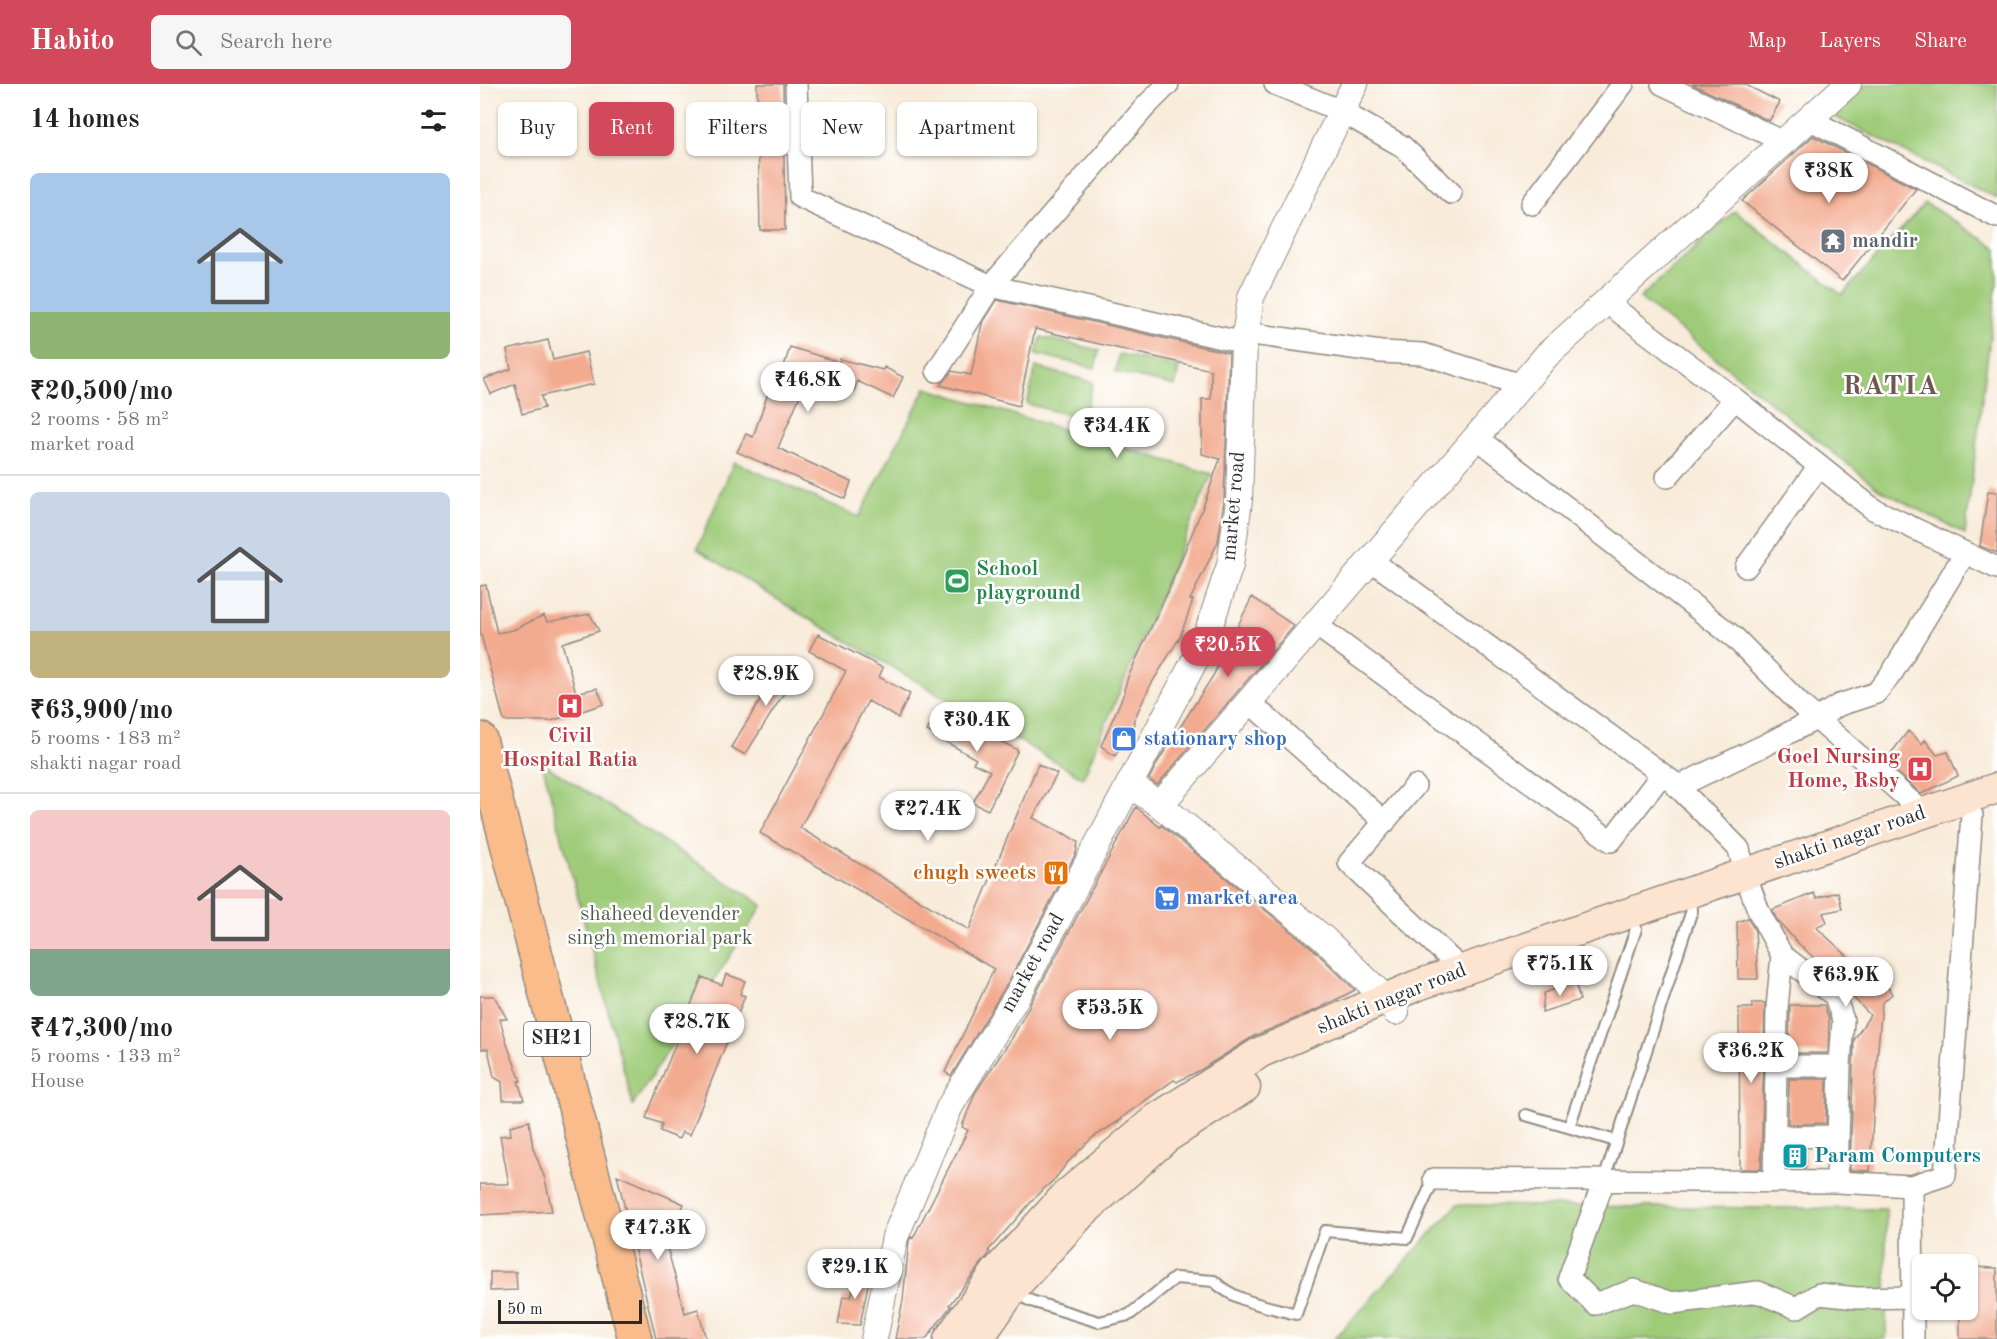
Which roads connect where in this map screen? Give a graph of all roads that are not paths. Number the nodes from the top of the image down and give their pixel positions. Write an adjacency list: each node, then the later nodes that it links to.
1 (796, 84): 14 (street)
2 (1168, 84): 14 (street)
3 (1275, 84): 8 (street)
4 (1355, 84): 8 (street, market road)
5 (1623, 84): 12 (street)
6 (1662, 84): 10 (street)
7 (1848, 84): 9 (street)
8 (1341, 111): 11 (street); 16 (street, market road)
9 (1809, 119): 10 (street); 13 (street)
10 (1784, 142): 15 (street)
11 (1451, 193)
12 (1532, 204)
13 (1997, 217)
14 (991, 286): 16 (street); 17 (street)
15 (1606, 302): 18 (street); 19 (street)
16 (1244, 338): 18 (street); 32 (street, market road)
17 (937, 370)
18 (1522, 385): 20 (street)
19 (1735, 399): 21 (street); 22 (street)
20 (1477, 438): 24 (street); 29 (street)
21 (1819, 466): 23 (street); 25 (street)
22 (1667, 477)
23 (1965, 553): 26 (street); 29 (street)
24 (1372, 561): 27 (street); 31 (street)
25 (1746, 567)
26 (1997, 568)
27 (1316, 625): 28 (street); 31 (street)
28 (1249, 702): 35 (street); 39 (street)
29 (1816, 719): 31 (street); 38 (street)
30 (480, 739): 63 (main road, SH21)
31 (1670, 781): 40 (street)
32 (1129, 784): 35 (street); 64 (street, market road)
33 (1415, 786): 39 (street)
34 (1997, 788): 38 (main road, shakti nagar road)
35 (1160, 805): 45 (street)
36 (1984, 811): 40 (main road); 57 (street)
37 (480, 813): 62 (main road, SH21)
38 (1924, 813): 40 (main road, shakti nagar road)
39 (1385, 822): 44 (street)
40 (1748, 882): 41 (main road); 43 (street); 44 (main road, shakti nagar road)
41 (1692, 910): 42 (main road); 52 (lane)
42 (1636, 929): 45 (main road); 49 (lane)
43 (1782, 955): 46 (street); 47 (street)
44 (1462, 970): 45 (main road, shakti nagar road)
45 (1391, 1006): 59 (main road); 65 (main road, shakti nagar road)
46 (1775, 1066): 47 (street); 51 (street)
47 (1840, 1066): 50 (street)
48 (1526, 1115): 49 (lane)
49 (1569, 1127): 52 (lane)
50 (1838, 1136): 51 (street); 56 (street)
51 (1775, 1137): 55 (street)
52 (1616, 1141): 54 (lane)
53 (1434, 1179): 54 (street); 59 (lane)
54 (1604, 1180): 55 (street); 60 (street)
55 (1774, 1181): 56 (street)
56 (1837, 1182): 57 (street)
57 (1912, 1186): 58 (street)
58 (1912, 1254)
59 (1011, 1291): 66 (main road)
60 (1912, 1297)
61 (1912, 1320): 67 (street)
62 (617, 1339)
63 (635, 1339)
64 (874, 1339)
65 (949, 1339)
66 (978, 1339)
67 (1912, 1339)

